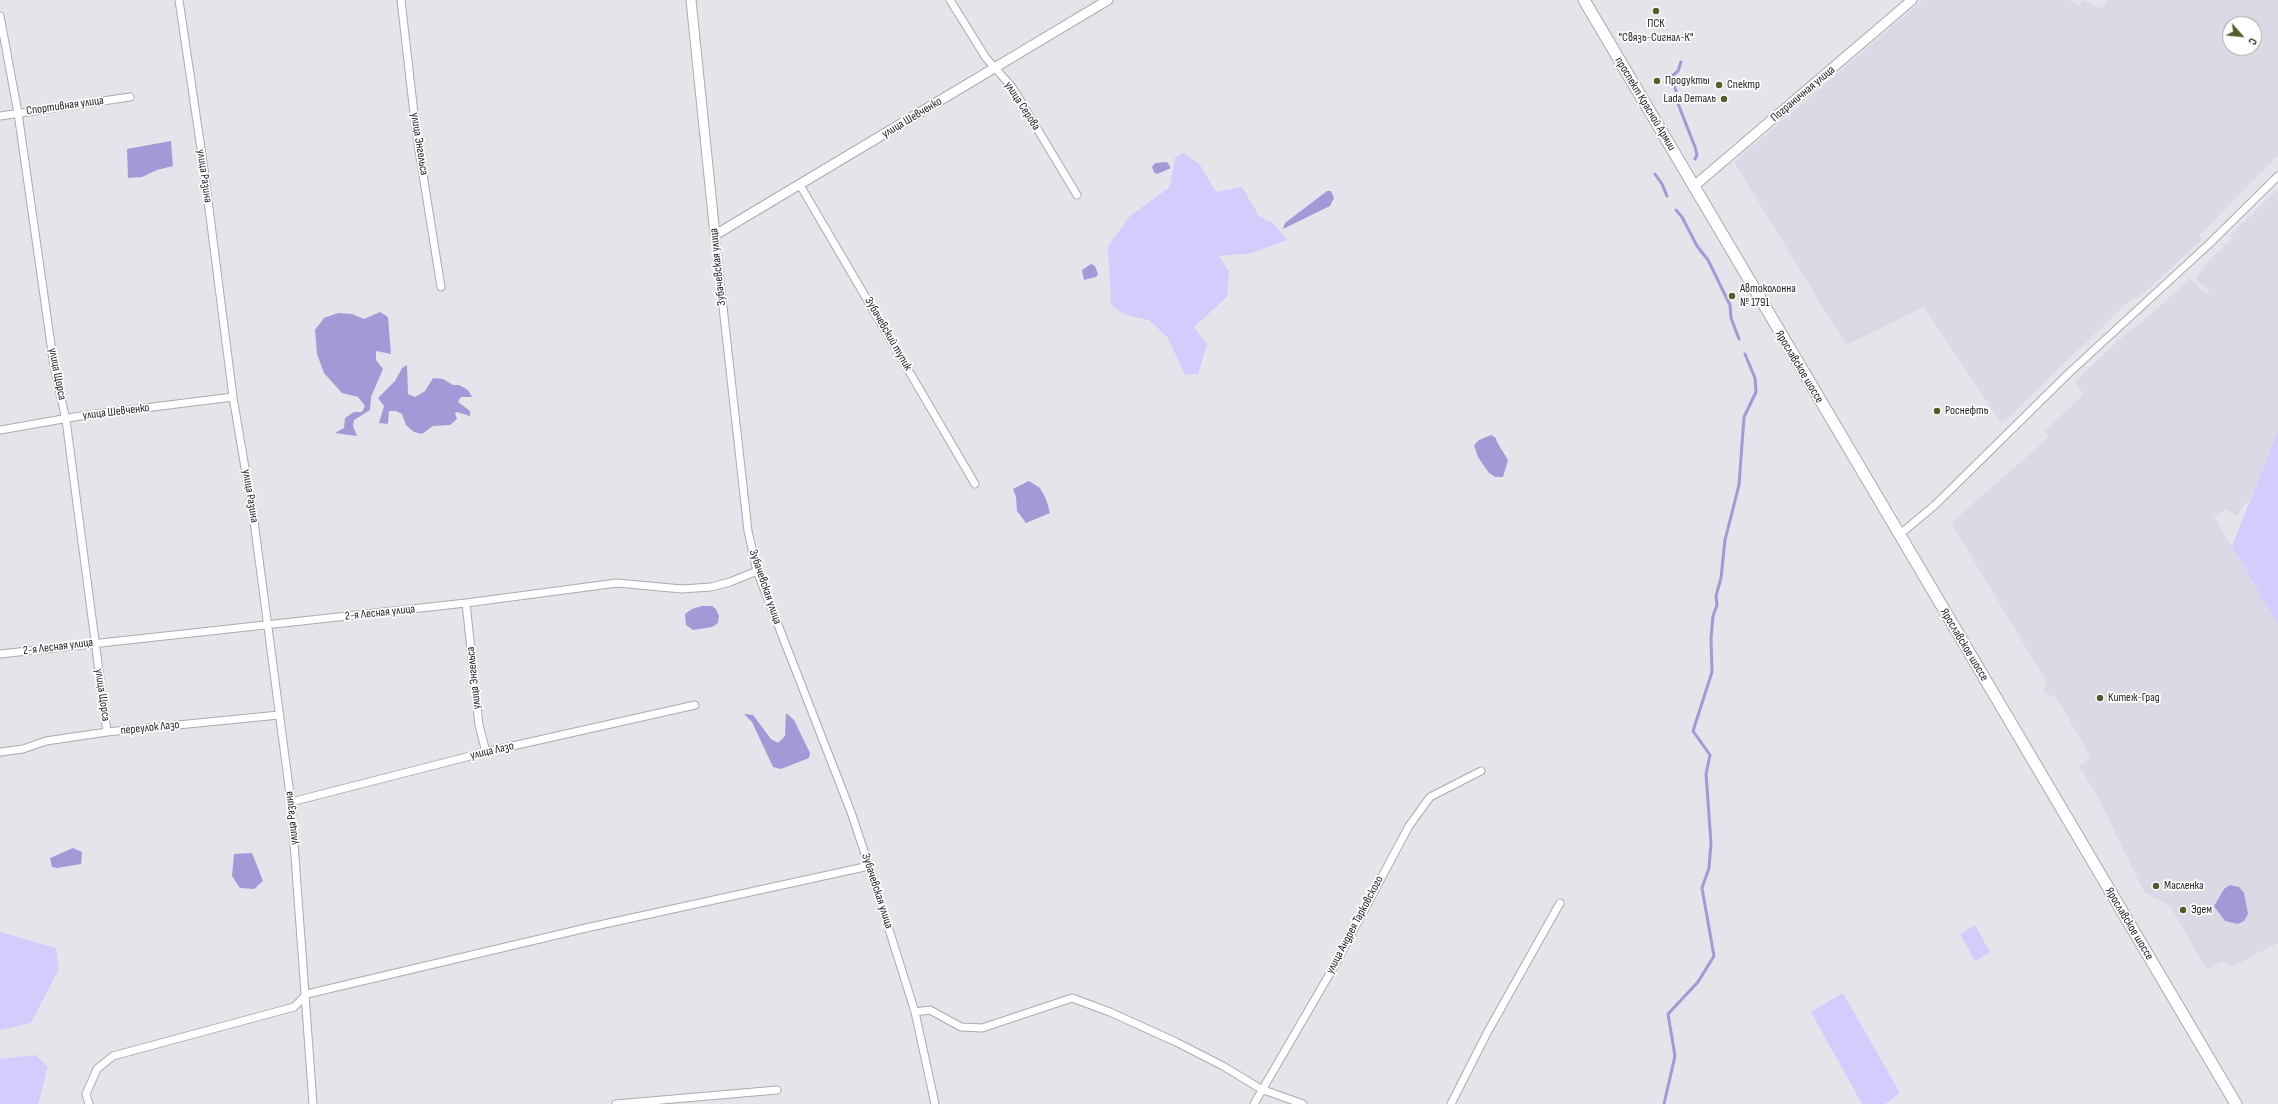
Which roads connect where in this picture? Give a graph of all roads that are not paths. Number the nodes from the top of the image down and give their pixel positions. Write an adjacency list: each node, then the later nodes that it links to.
1 (179, 0): 19 (street, улица Разина)
2 (401, 0): 18 (street, улица Энгельса)
3 (691, 0): 17 (street, Зубачевская улица)
4 (950, 0): 9 (street, улица Серова)
5 (1108, 0): 9 (street, улица Шевченко)
6 (1584, 0): 15 (main road, проспект Красной Армии)
7 (1912, 0): 15 (street, Пограничная улица)
8 (0, 16): 11 (street, улица Щорса)
9 (995, 68): 14 (street, улица Шевченко); 16 (street, улица Серова)
10 (130, 97): 11 (street, Спортивная улица)
11 (18, 113): 12 (street, Спортивная улица); 20 (street, улица Щорса)
12 (0, 116)
13 (2278, 176): 23 (street)
14 (800, 185): 17 (street, улица Шевченко); 22 (street, Зубачевский тупик)
15 (1693, 187): 23 (main road, Ярославское шоссе)
16 (1077, 195)
17 (715, 235): 24 (street, Зубачевская улица)
18 (441, 287)
19 (234, 397): 20 (street, улица Шевченко); 26 (street, улица Разина)
20 (66, 420): 21 (street, улица Шевченко); 27 (street, улица Щорса)
21 (0, 430)
22 (975, 484)
23 (1898, 535): 49 (main road, Ярославское шоссе)
24 (758, 571): 25 (street, 2-я Лесная улица); 36 (street, Зубачевская улица)
25 (466, 603): 26 (street, 2-я Лесная улица); 33 (street, улица Энгельса)
26 (267, 626): 27 (street, 2-я Лесная улица); 30 (street, улица Разина)
27 (94, 642): 28 (street, 2-я Лесная улица); 31 (street, улица Щорса)
28 (0, 654)
29 (695, 705): 33 (street, улица Лазо)
30 (278, 715): 31 (street, переулок Лазо); 35 (street, улица Разина)
31 (107, 732): 32 (street, переулок Лазо)
32 (0, 752)
33 (486, 752): 35 (street, улица Лазо)
34 (1481, 771): 40 (street, улица Андрея Тарковского)
35 (291, 802): 38 (street, улица Разина)
36 (869, 866): 38 (street); 39 (street, Зубачевская улица)
37 (1560, 903): 48 (street)
38 (306, 994): 42 (street); 43 (street, улица Разина)
39 (915, 1012): 40 (street); 45 (street, Зубачевская улица)
40 (1262, 1089): 46 (street, улица Андрея Тарковского); 47 (street)
41 (777, 1090): 44 (street)
42 (89, 1104)
43 (313, 1104)
44 (616, 1104)
45 (935, 1104)
46 (1254, 1104)
47 (1303, 1104)
48 (1451, 1104)
49 (2236, 1104)

